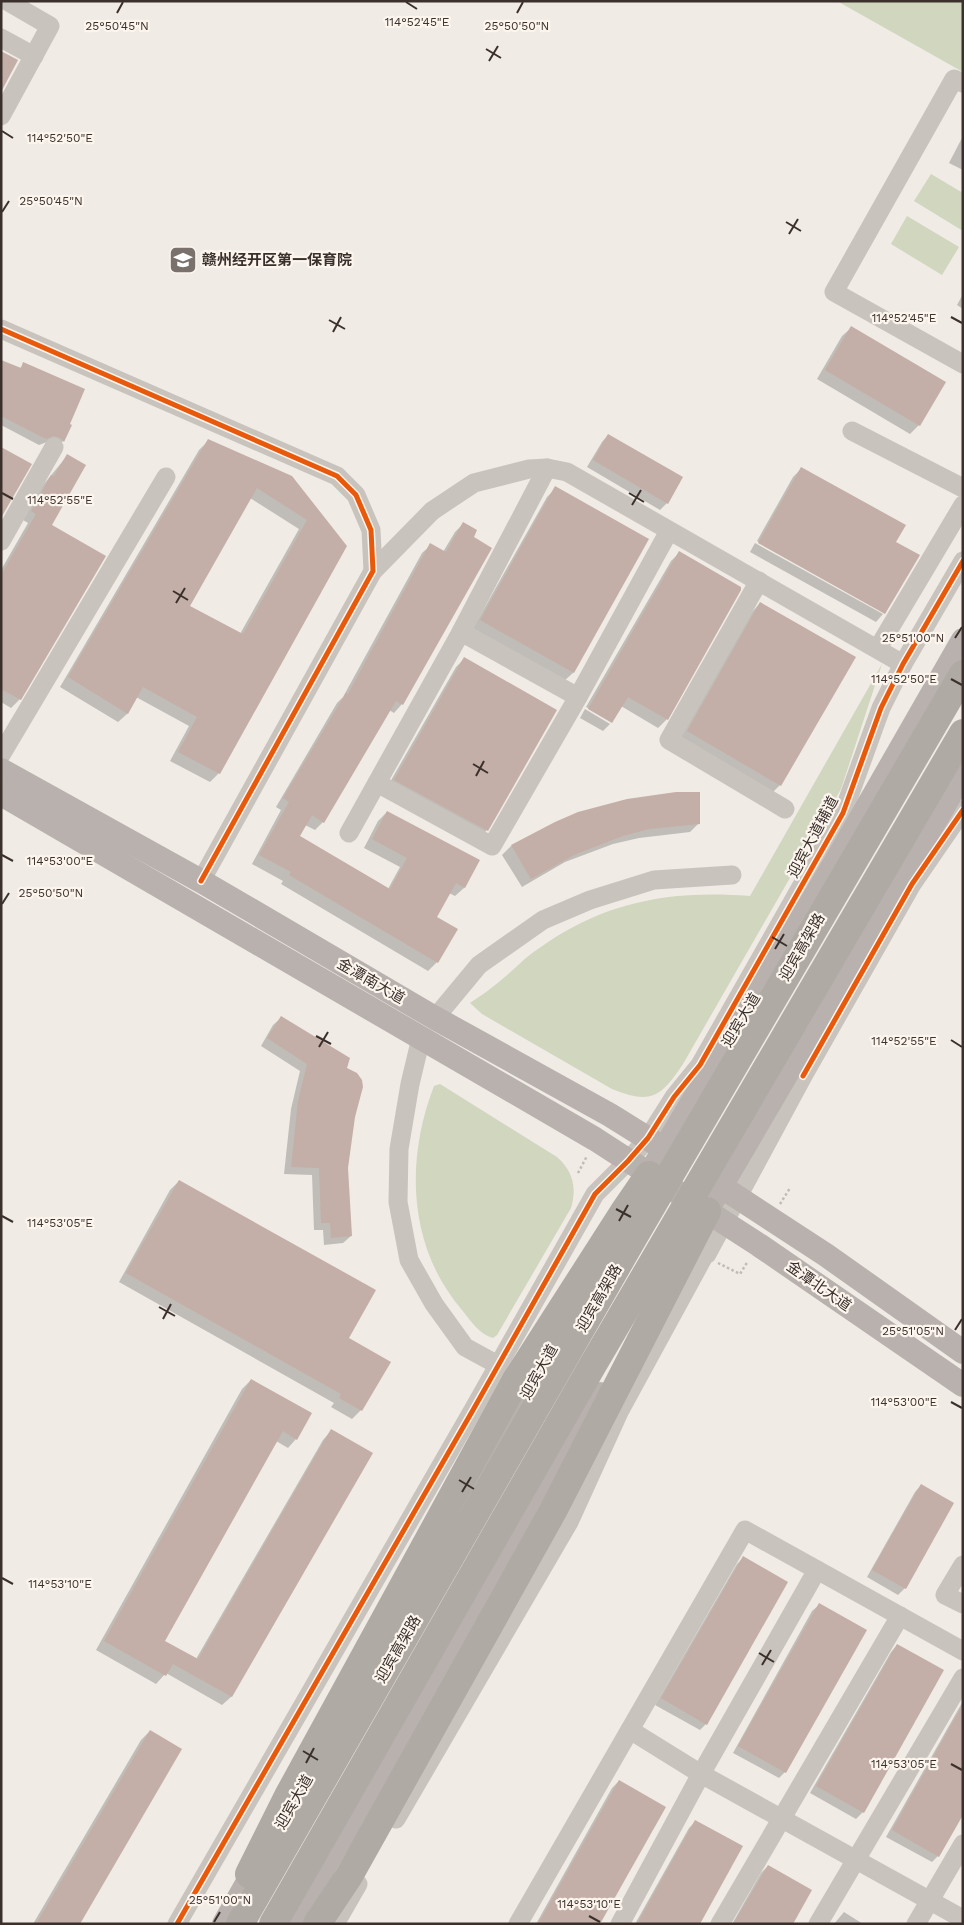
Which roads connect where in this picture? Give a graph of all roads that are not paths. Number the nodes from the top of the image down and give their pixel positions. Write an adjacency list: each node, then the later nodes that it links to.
1 (8, 1): 3 (street)
2 (1, 38): 3 (street)
3 (34, 56): 5 (street)
4 (963, 84): 7 (street)
5 (1, 116)
6 (1, 329): 17 (street)
7 (963, 364)
8 (852, 431): 12 (street)
9 (54, 447): 15 (street)
10 (547, 468): 14 (street); 17 (street); 19 (street)
11 (166, 477): 26 (street)
12 (963, 488)
13 (963, 505): 21 (street)
14 (669, 531): 18 (street); 24 (street)
15 (1, 541)
16 (963, 561): 22 (street, 迎宾大道辅道)
17 (373, 571): 35 (street)
18 (758, 581): 21 (street); 31 (street)
19 (461, 632): 24 (street); 29 (street)
20 (963, 640): 38 (main road, 迎宾大道)
21 (878, 648): 22 (street)
22 (903, 664): 38 (street, 迎宾大道辅道)
23 (963, 674): 61 (highway, 迎宾高架路, bridge)
24 (578, 697): 29 (street)
25 (963, 733): 62 (highway, 迎宾高架路, bridge)
26 (1, 755)
27 (1, 770): 35 (main road, 金潭南大道)
28 (963, 773): 40 (main road)
29 (377, 783): 33 (street)
30 (1, 794): 37 (main road, 金潭南大道)
31 (785, 809)
32 (963, 810): 40 (street)
33 (349, 833)
34 (732, 875): 36 (street)
35 (201, 881): 36 (main road, 金潭南大道)
36 (435, 1018): 38 (main road, 金潭南大道)
37 (421, 1038): 39 (main road, 金潭南大道); 43 (street)
38 (657, 1143): 39 (main road, 迎宾大道); 40 (main road, 金潭南大道)
39 (638, 1168): 41 (main road, 金潭南大道); 43 (highway); 60 (main road, 迎宾大道)
40 (730, 1192): 41 (main road); 42 (main road, 金潭北大道)
41 (716, 1217): 44 (main road, 金潭北大道); 63 (main road); 64 (highway); 65 (street)
42 (963, 1352)
43 (507, 1373): 59 (street); 60 (highway, bridge)
44 (963, 1385)
45 (963, 1565): 47 (street)
46 (817, 1570): 48 (street); 51 (street); 52 (street)
47 (963, 1604)
48 (900, 1616): 49 (street); 53 (street)
49 (963, 1650)
50 (963, 1678): 55 (street)
51 (630, 1730): 52 (street); 58 (street)
52 (701, 1774): 53 (street); 66 (street)
53 (782, 1818): 55 (street); 67 (street)
54 (963, 1844): 56 (street)
55 (856, 1859): 56 (street); 68 (street)
56 (929, 1900): 57 (street); 69 (street)
57 (963, 1919)
58 (513, 1922)
59 (177, 1924)
60 (224, 1924)
61 (240, 1924)
62 (273, 1924)
63 (291, 1924)
64 (317, 1924)
65 (335, 1924)
66 (620, 1924)
67 (720, 1924)
68 (818, 1924)
69 (916, 1924)

